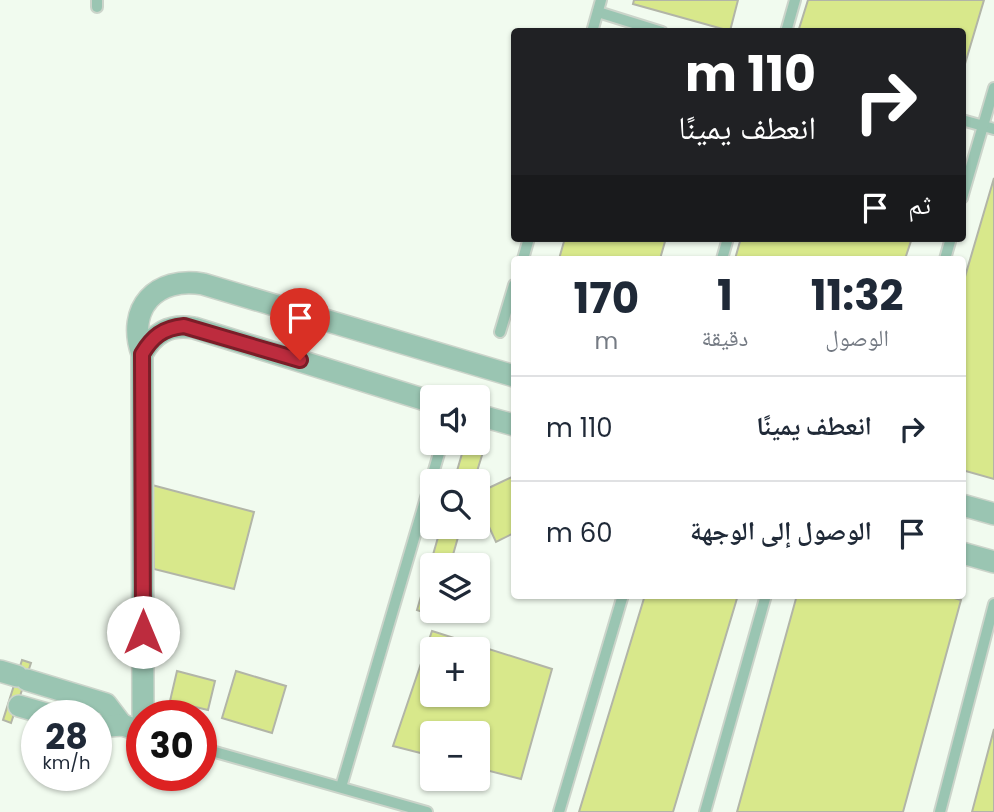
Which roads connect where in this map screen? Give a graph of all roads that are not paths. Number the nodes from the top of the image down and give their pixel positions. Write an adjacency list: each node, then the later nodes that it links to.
1 (601, 0): 3 (lane)
2 (795, 0): 6 (lane)
3 (598, 12): 4 (lane); 5 (lane)
4 (593, 28)
5 (649, 28)
6 (787, 28)
7 (994, 88): 9 (lane)
8 (966, 121): 9 (lane)
9 (989, 128): 10 (lane)
10 (966, 188)
11 (511, 295): 12 (lane)
12 (500, 332)
13 (142, 354): 14 (street); 15 (street); 27 (street)
14 (511, 375)
15 (420, 398)
16 (490, 418): 17 (street)
17 (511, 424)
18 (438, 455): 30 (lane)
19 (966, 506): 20 (street)
20 (994, 514)
21 (966, 554): 22 (street)
22 (994, 562)
23 (622, 599): 32 (lane)
24 (765, 599): 33 (lane)
25 (994, 604): 34 (lane)
26 (15, 676): 28 (street)
27 (143, 700)
28 (126, 722)
29 (217, 753): 30 (lane)
30 (341, 788): 31 (lane)
31 (427, 812)
32 (559, 812)
33 (705, 812)
34 (940, 812)

